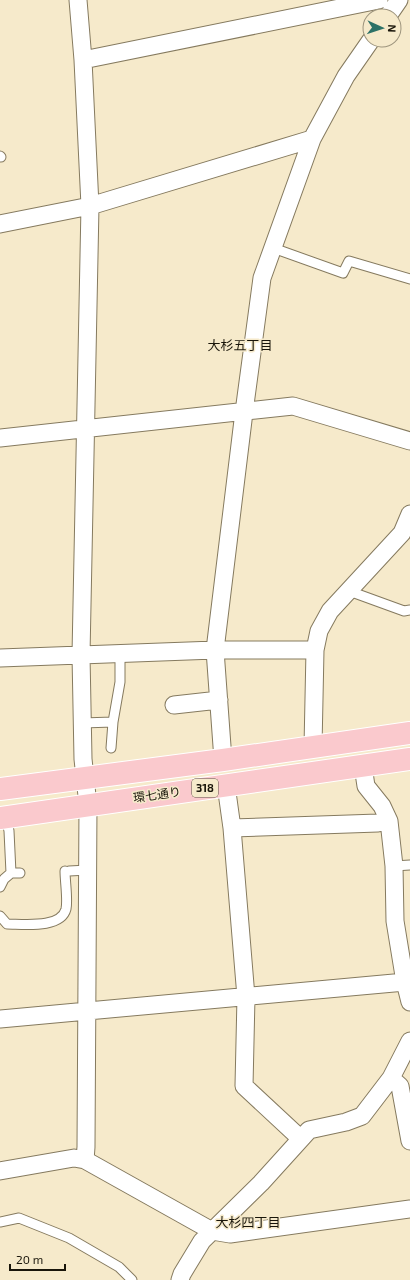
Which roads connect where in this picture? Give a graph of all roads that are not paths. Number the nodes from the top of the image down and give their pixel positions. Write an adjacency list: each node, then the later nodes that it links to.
1 (78, 0): 4 (street)
2 (379, 0): 4 (street)
3 (365, 48): 5 (street)
4 (83, 60): 6 (street)
5 (312, 139): 6 (street); 8 (street)
6 (90, 206): 7 (street); 11 (street)
7 (0, 224)
8 (273, 248): 9 (lane); 10 (street)
9 (410, 279)
10 (244, 412): 11 (street); 13 (street); 17 (street)
11 (86, 429): 12 (street); 20 (street)
12 (0, 438)
13 (410, 442)
14 (410, 514): 15 (street)
15 (349, 591): 16 (lane); 18 (street)
16 (410, 610)
17 (215, 650): 18 (street); 19 (street); 22 (street)
18 (315, 650): 27 (street)
19 (120, 653): 20 (street); 25 (lane)
20 (81, 655): 21 (street); 24 (street)
21 (0, 658)
22 (219, 700): 23 (street); 30 (street)
23 (174, 705)
24 (82, 722): 25 (lane); 32 (street)
25 (113, 722): 28 (lane)
26 (410, 733): 27 (main road, 318)
27 (313, 747): 30 (main road, 318)
28 (111, 748)
29 (410, 759): 31 (main road, 環七通り / 318)
30 (223, 760): 32 (main road, 318)
31 (363, 766): 33 (main road, 環七通り / 318); 37 (street)
32 (85, 778): 34 (main road, 318); 35 (street)
33 (226, 784): 35 (main road, 環七通り / 318); 38 (street)
34 (0, 788)
35 (88, 805): 36 (main road, 環七通り / 318); 40 (street)
36 (3, 817): 41 (lane)
37 (389, 821): 38 (street); 39 (street)
38 (232, 828): 44 (street)
39 (402, 866): 43 (street)
40 (88, 870): 42 (lane); 45 (street)
41 (0, 887)
42 (0, 916)
43 (408, 990): 44 (street)
44 (246, 997): 45 (street); 49 (street)
45 (86, 1012): 46 (street); 51 (street)
46 (0, 1019)
47 (410, 1041): 48 (street)
48 (391, 1078): 49 (street); 50 (street)
49 (301, 1139): 55 (street)
50 (410, 1141)
51 (85, 1160): 52 (street); 55 (street)
52 (0, 1171)
53 (410, 1209): 55 (street)
54 (0, 1222): 56 (lane)
55 (212, 1231): 57 (street)
56 (132, 1280)
57 (180, 1280)

